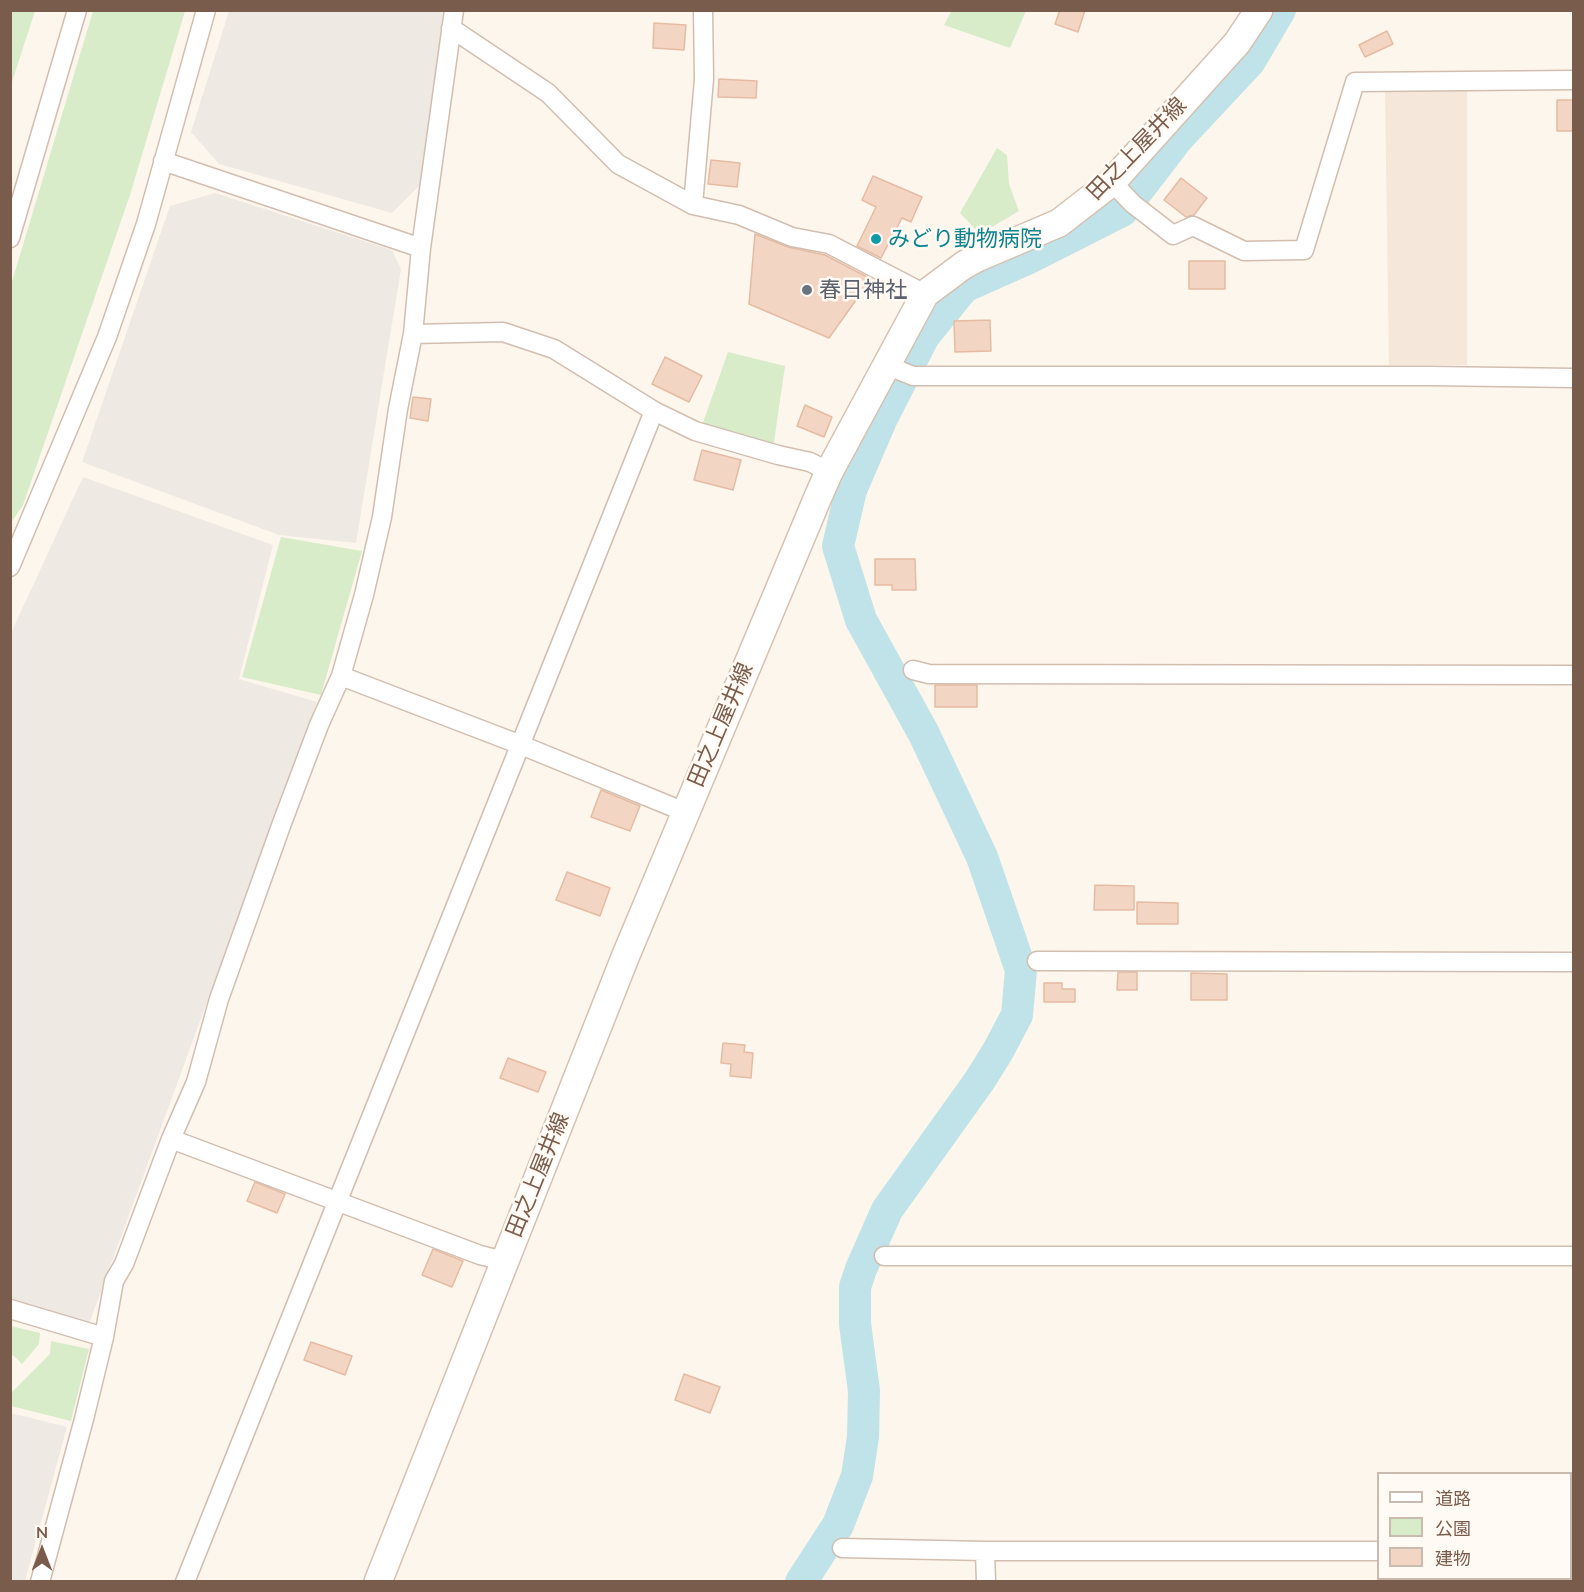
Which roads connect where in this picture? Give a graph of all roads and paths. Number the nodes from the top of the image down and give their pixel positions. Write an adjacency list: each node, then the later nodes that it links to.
1 (77, 10): 10 (street)
2 (206, 10): 7 (street)
3 (703, 10): 9 (street)
4 (1259, 10): 8 (main road, 田之上屋井線)
5 (452, 19): 9 (street); 11 (street)
6 (1574, 80): 8 (street)
7 (163, 161): 11 (street); 18 (street)
8 (1122, 192): 12 (main road, 田之上屋井線)
9 (693, 205): 12 (street)
10 (10, 238)
11 (421, 248): 13 (street)
12 (924, 294): 14 (main road, 田之上屋井線)
13 (413, 334): 16 (street); 21 (street)
14 (886, 365): 15 (street); 17 (main road, 田之上屋井線)
15 (1574, 378)
16 (654, 411): 17 (street); 22 (street)
17 (829, 472): 23 (main road, 田之上屋井線)
18 (10, 567)
19 (913, 670): 20 (street)
20 (1574, 675)
21 (341, 676): 22 (street); 26 (street)
22 (521, 745): 23 (street); 27 (street)
23 (685, 812): 30 (main road, 田之上屋井線)
24 (1037, 961): 25 (street)
25 (1574, 962)
26 (171, 1139): 27 (street); 32 (street)
27 (337, 1200): 30 (street); 37 (street)
28 (884, 1256): 29 (street)
29 (1574, 1256)
30 (504, 1261): 38 (main road, 田之上屋井線)
31 (10, 1309): 32 (street)
32 (104, 1337): 36 (street)
33 (842, 1548): 34 (street)
34 (985, 1551): 35 (street); 39 (street)
35 (1377, 1551)
36 (40, 1581)
37 (185, 1581)
38 (378, 1581)
39 (986, 1581)

